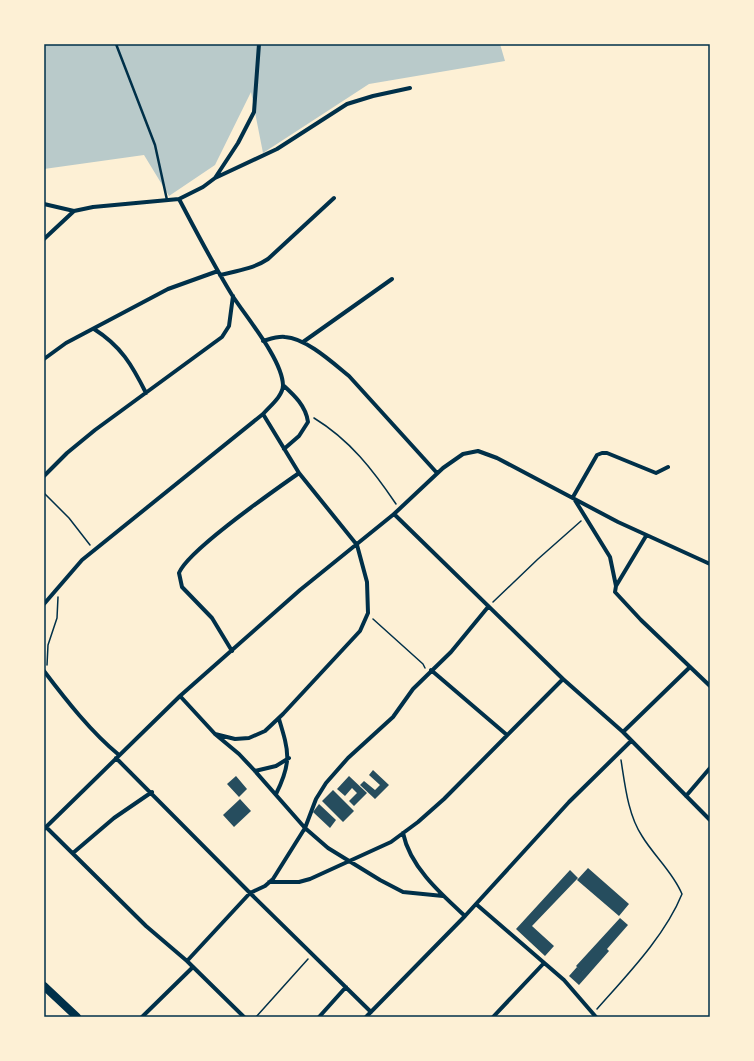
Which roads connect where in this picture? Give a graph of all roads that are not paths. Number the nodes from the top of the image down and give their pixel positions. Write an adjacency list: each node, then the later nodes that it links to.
1 (116, 44): 7 (lane)
2 (259, 44): 4 (street)
3 (410, 88): 4 (street)
4 (215, 178): 6 (street)
5 (334, 198): 11 (street)
6 (179, 199): 7 (street); 11 (street)
7 (167, 200): 9 (street)
8 (44, 204): 9 (street)
9 (74, 211): 10 (street)
10 (44, 239)
11 (219, 273): 13 (street); 14 (street)
12 (392, 279): 16 (street)
13 (233, 296): 15 (street); 19 (street)
14 (94, 329): 17 (street); 19 (street)
15 (263, 341): 16 (street); 18 (street)
16 (303, 342): 24 (street)
17 (44, 359)
18 (283, 385): 20 (street); 21 (street)
19 (146, 393): 25 (street)
20 (263, 414): 21 (street); 32 (street)
21 (284, 448): 23 (street)
22 (668, 467): 26 (street)
23 (299, 473): 29 (street); 34 (street)
24 (437, 473): 26 (street); 27 (street)
25 (44, 476)
26 (573, 497): 28 (street); 31 (street)
27 (394, 514): 29 (street); 33 (street)
28 (646, 536): 30 (street); 31 (street)
29 (357, 545): 34 (street); 41 (street)
30 (710, 564)
31 (616, 586): 35 (street)
32 (44, 604)
33 (488, 607): 36 (street); 38 (street)
34 (232, 650): 40 (street)
35 (690, 667): 39 (street); 42 (street)
36 (431, 670): 44 (street); 55 (street)
37 (44, 671): 46 (street)
38 (563, 679): 42 (street); 44 (street)
39 (710, 686)
40 (180, 696): 43 (street); 46 (street)
41 (279, 719): 43 (street); 47 (street)
42 (623, 732): 45 (street)
43 (215, 734): 49 (street)
44 (507, 735): 56 (street)
45 (631, 741): 52 (street); 62 (street)
46 (118, 756): 50 (street); 54 (street)
47 (289, 758): 49 (street); 51 (street)
48 (710, 768): 52 (street)
49 (254, 771): 51 (street)
50 (152, 792): 57 (street); 60 (street)
51 (276, 794): 55 (street)
52 (686, 796): 53 (street)
53 (710, 820)
54 (45, 828): 57 (street)
55 (305, 828): 58 (street); 59 (street)
56 (403, 833): 58 (street); 61 (street)
57 (73, 853): 64 (street)
58 (349, 861): 59 (street); 61 (street)
59 (269, 882): 60 (street)
60 (250, 893): 64 (street); 68 (street)
61 (443, 896): 63 (street)
62 (476, 904): 63 (street); 65 (street)
63 (465, 916): 69 (street)
64 (187, 961): 66 (street)
65 (544, 963): 70 (street); 76 (street)
66 (193, 967): 72 (street); 73 (street)
67 (44, 986): 71 (highway)
68 (346, 987): 69 (street); 74 (street)
69 (371, 1012): 75 (street)
70 (594, 1015)
71 (77, 1017)
72 (142, 1017)
73 (244, 1017)
74 (319, 1017)
75 (366, 1017)
76 (493, 1017)

